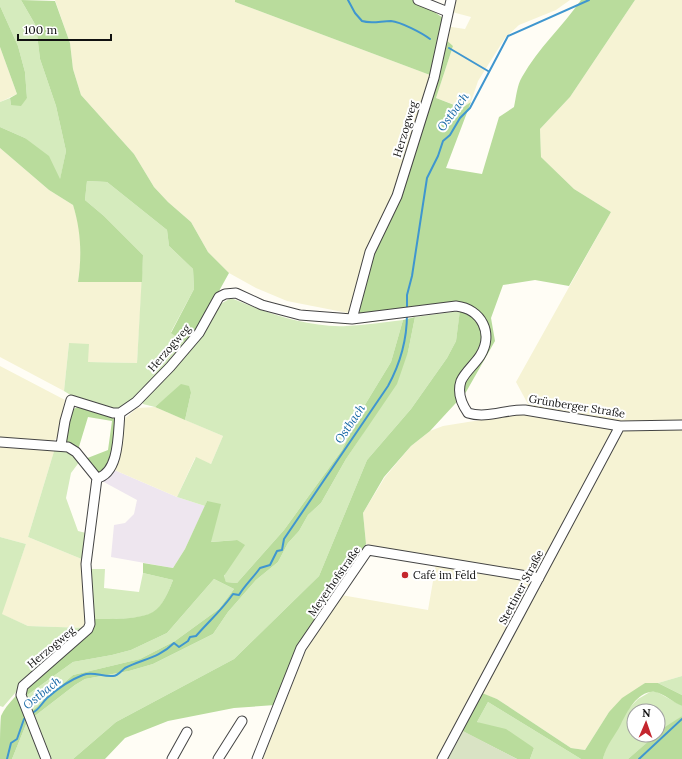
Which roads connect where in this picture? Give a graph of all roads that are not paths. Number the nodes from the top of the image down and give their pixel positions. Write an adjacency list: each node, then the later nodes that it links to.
1 (418, 0): 3 (street)
2 (451, 0): 3 (street, Herzogweg)
3 (448, 12): 4 (street, Herzogweg)
4 (352, 319): 5 (street, Herzogweg); 7 (street, Grünberger Straße)
5 (120, 413): 9 (street); 10 (street)
6 (682, 425): 7 (street, Grünberger Straße)
7 (620, 426): 11 (street, Stettiner Straße)
8 (0, 442): 9 (street)
9 (61, 445): 10 (street)
10 (97, 478): 14 (street, Herzogweg)
11 (539, 578): 17 (street, Meyerhofstraße); 18 (street, Stettiner Straße)
12 (242, 721): 16 (street)
13 (187, 732): 15 (street)
14 (46, 759)
15 (172, 759)
16 (218, 759)
17 (257, 759)
18 (442, 759)

